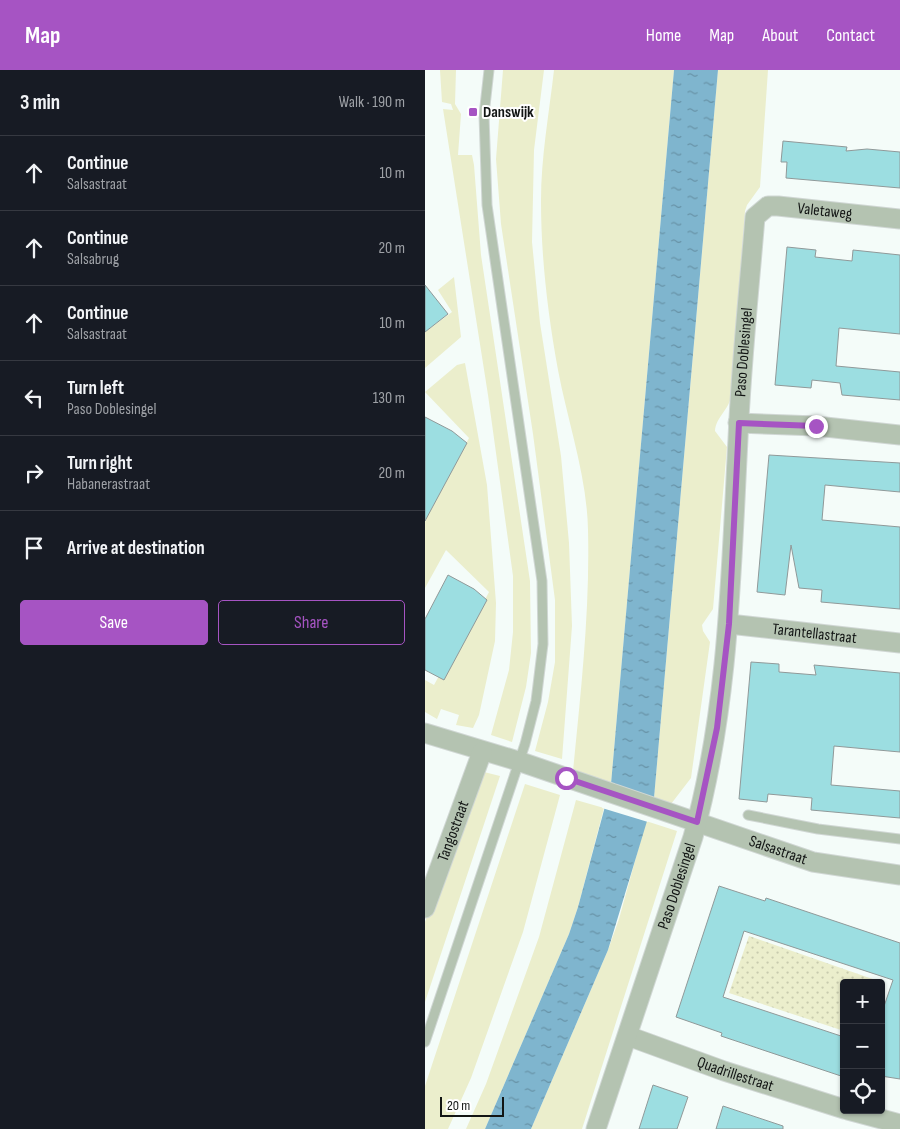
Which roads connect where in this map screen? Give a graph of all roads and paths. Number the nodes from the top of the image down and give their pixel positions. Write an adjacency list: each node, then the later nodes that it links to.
1 (489, 70): 10 (lane)
2 (755, 217): 3 (street, Valetaweg); 4 (street, Paso Doblesingel)
3 (900, 219)
4 (739, 423): 5 (street); 6 (street, Paso Doblesingel)
5 (900, 435)
6 (729, 624): 7 (street, Tarantellastraat); 12 (street, Paso Doblesingel)
7 (900, 643)
8 (425, 733): 9 (street)
9 (481, 752): 10 (street); 15 (street, Tangostraat)
10 (518, 761): 12 (street, Salsastraat); 17 (lane)
11 (748, 815): 13 (lane, Salsastraat)
12 (697, 822): 14 (street, Salsastraat); 16 (street, Paso Doblesingel)
13 (900, 840)
14 (900, 876)
15 (425, 908)
16 (628, 1036): 18 (street, Quadrillestraat); 21 (street, Paso Doblesingel)
17 (425, 1042)
18 (840, 1108)
19 (863, 1114): 20 (street)
20 (900, 1124)
21 (596, 1129)

